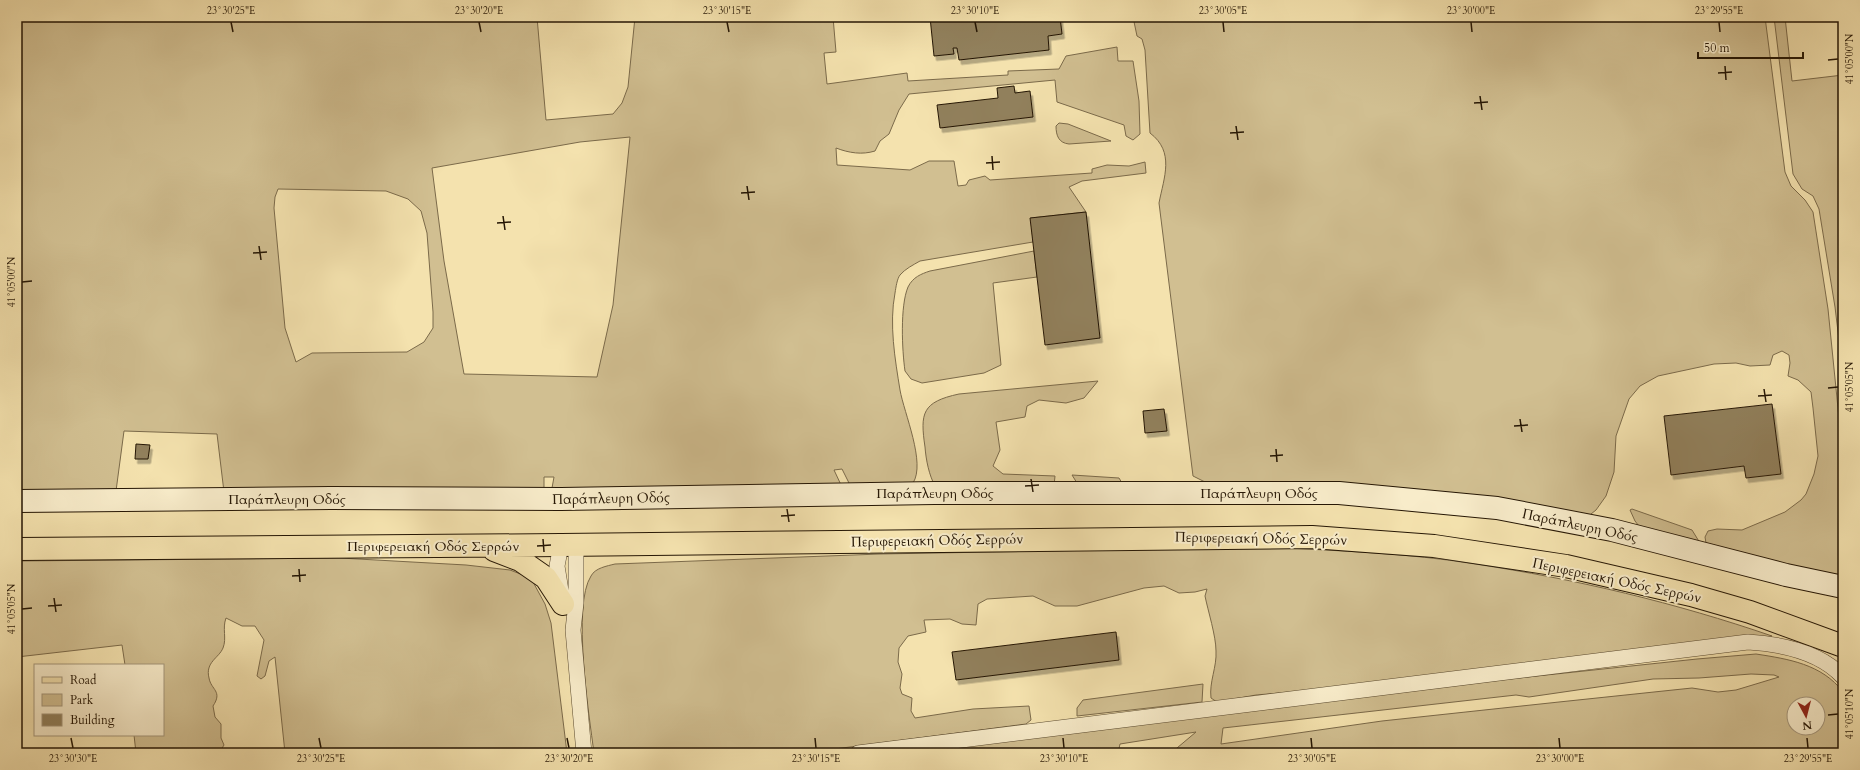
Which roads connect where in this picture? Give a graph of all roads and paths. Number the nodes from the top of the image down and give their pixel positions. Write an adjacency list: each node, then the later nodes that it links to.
1 (17, 501): 5 (street, Παράπλευρη Οδός)
2 (568, 545): 3 (main road, Περιφερειακή Οδός Σερρών); 6 (street); 7 (street); 8 (main road, Περιφερειακή Οδός Σερρών)
3 (479, 546): 4 (main road, Περιφερειακή Οδός Σερρών); 6 (main road)
4 (17, 549)
5 (1843, 587)
6 (563, 604): 7 (street)
7 (573, 630): 10 (street)
8 (1843, 646)
9 (1843, 677): 11 (street)
10 (584, 753)
11 (858, 753)

